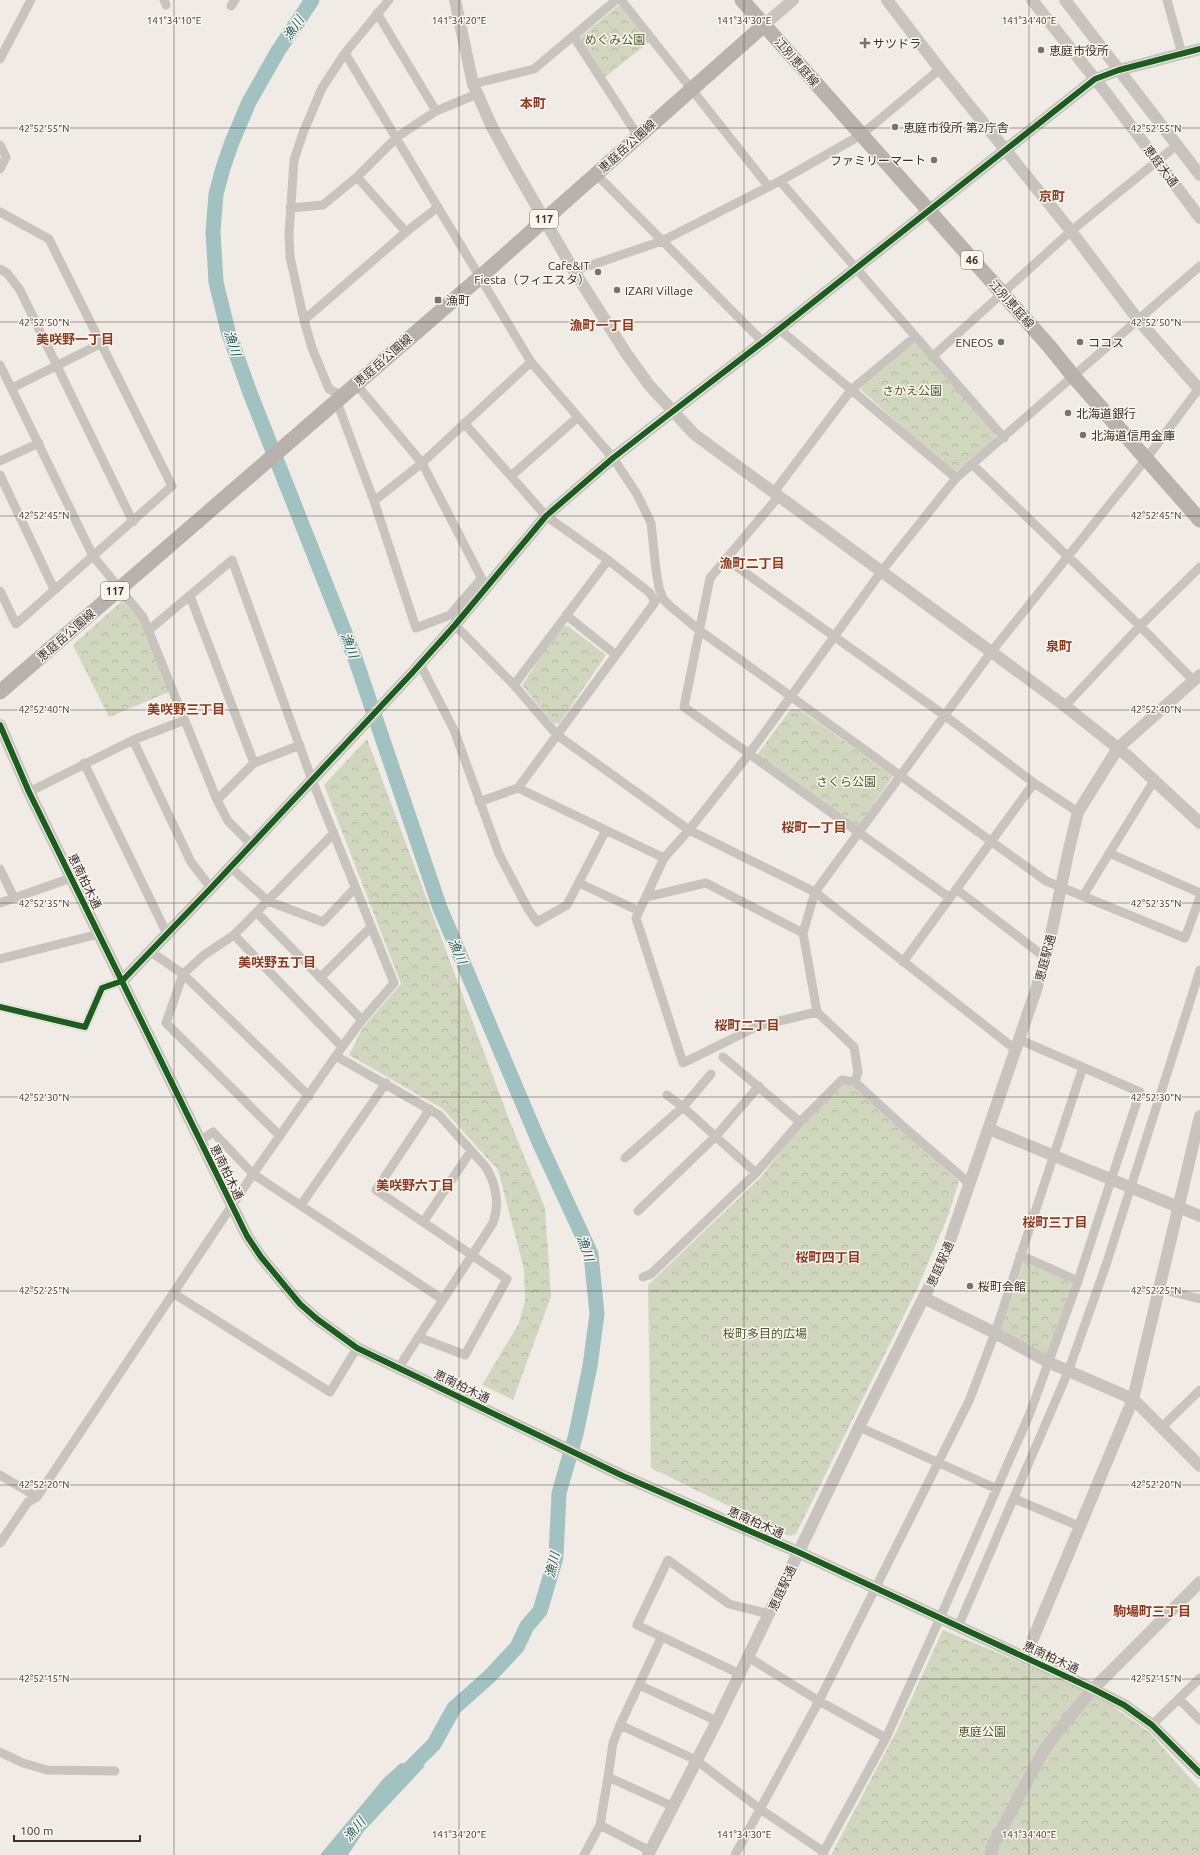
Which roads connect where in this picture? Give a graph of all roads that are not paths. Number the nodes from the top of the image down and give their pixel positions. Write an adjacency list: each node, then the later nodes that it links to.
1 (31, 0): 18 (street)
2 (389, 0): 12 (street)
3 (454, 0): 22 (street)
4 (616, 0): 14 (street)
5 (621, 0): 23 (street)
6 (742, 0): 13 (main road, 江別恵庭線 / 46)
7 (793, 0): 13 (street)
8 (887, 0): 19 (street)
9 (1032, 0): 21 (street, 恵庭大通)
10 (1066, 0): 20 (street, 恵庭大通)
11 (1167, 0): 17 (street)
12 (378, 12): 16 (street); 24 (street)
13 (764, 25): 23 (main road, 恵庭岳公園線 / 117); 25 (main road, 江別恵庭線 / 46)
14 (574, 36): 22 (street); 26 (street)
15 (1200, 49): 17 (street)
16 (345, 53): 27 (street); 39 (street)
17 (1182, 54): 20 (street)
18 (0, 58)
19 (940, 69): 25 (street); 30 (street)
20 (1119, 70): 21 (street); 28 (street, 恵庭大通)
21 (1095, 79): 30 (street); 31 (street, 恵庭大通)
22 (475, 89): 24 (street); 42 (street)
23 (691, 89): 26 (main road, 恵庭岳公園線 / 117); 37 (street)
24 (436, 111): 27 (street)
25 (861, 135): 36 (street); 40 (main road, 江別恵庭線 / 46)
26 (638, 136): 33 (main road, 恵庭岳公園線 / 117)
27 (397, 137): 35 (street); 38 (street)
28 (1177, 145): 31 (street); 34 (street, 恵庭大通)
29 (0, 146): 32 (street)
30 (1005, 150): 40 (street); 44 (street)
31 (1157, 160): 43 (street, 恵庭大通); 44 (street)
32 (0, 169)
33 (596, 174): 42 (main road, 恵庭岳公園線 / 117); 46 (street)
34 (1200, 175)
35 (357, 177): 39 (street); 45 (street)
36 (780, 181): 37 (street); 48 (street)
37 (769, 187): 46 (street)
38 (438, 207): 45 (street); 51 (street)
39 (290, 208): 53 (street)
40 (927, 210): 48 (street); 52 (main road, 江別恵庭線 / 46)
41 (0, 212): 58 (street)
42 (545, 218): 50 (street); 51 (main road, 恵庭岳公園線 / 117)
43 (1200, 218)
44 (1071, 231): 52 (street); 54 (street)
45 (406, 232): 53 (street)
46 (662, 241): 50 (street); 57 (street)
47 (1200, 266): 54 (street)
48 (856, 268): 55 (street); 56 (street)
49 (0, 269): 62 (street)
50 (574, 271): 69 (street)
51 (479, 278): 60 (street); 64 (main road, 恵庭岳公園線 / 117)
52 (1003, 295): 59 (street); 63 (main road, 江別恵庭線 / 46)
53 (304, 320): 68 (street)
54 (1139, 321): 63 (street); 66 (street)
55 (779, 329): 57 (street); 67 (street)
56 (915, 337): 59 (street); 67 (street)
57 (763, 342): 69 (street)
58 (102, 344): 62 (street); 86 (street)
59 (932, 357): 72 (street)
60 (531, 362): 70 (street); 71 (street)
61 (0, 365): 65 (street)
62 (56, 366): 65 (street); 86 (street)
63 (1074, 377): 72 (street); 75 (main road, 江別恵庭線 / 46)
64 (356, 384): 68 (main road, 恵庭岳公園線 / 117); 77 (street)
65 (12, 388): 73 (street)
66 (1200, 389): 75 (street)
67 (852, 390): 81 (street); 82 (street)
68 (339, 399): 83 (street); 94 (main road, 恵庭岳公園線 / 117)
69 (672, 411): 74 (street); 82 (street)
70 (578, 417): 74 (street); 80 (street)
71 (464, 423): 77 (street); 80 (street)
72 (1004, 438): 78 (street)
73 (38, 443): 76 (street); 87 (street)
74 (613, 458): 84 (street); 102 (street)
75 (1146, 459): 85 (main road, 江別恵庭線 / 46); 88 (street)
76 (0, 461)
77 (422, 463): 83 (street); 93 (street)
78 (972, 464): 81 (street); 88 (street)
79 (0, 475): 95 (street)
80 (511, 476): 84 (street)
81 (956, 478): 92 (street)
82 (777, 494): 89 (street); 92 (street)
83 (374, 501): 93 (street)
84 (546, 516): 90 (street); 93 (street)
85 (1200, 520)
86 (133, 522): 87 (street)
87 (93, 556): 94 (street); 95 (street)
88 (1067, 556): 100 (street); 104 (street)
89 (726, 559): 102 (street); 103 (street)
90 (608, 560): 98 (street); 105 (street)
91 (1200, 567): 100 (street)
92 (881, 572): 103 (street); 104 (street)
93 (484, 583): 99 (street)
94 (120, 587): 101 (street); 109 (main road, 恵庭岳公園線 / 117)
95 (54, 589): 96 (street)
96 (0, 591)
97 (190, 596): 101 (street); 117 (street); 121 (street)
98 (566, 615): 105 (street); 108 (street)
99 (455, 625): 106 (street); 108 (street)
100 (1140, 626): 107 (street); 111 (street)
101 (149, 630): 113 (street)
102 (699, 630): 110 (street); 119 (street)
103 (834, 637): 110 (street); 112 (street)
104 (992, 651): 111 (street); 112 (street)
105 (616, 655): 115 (street)
106 (416, 668): 124 (street); 129 (street)
107 (1197, 678): 118 (street, 恵庭駅通)
108 (514, 685): 115 (street)
109 (0, 692)
110 (791, 696): 119 (street); 122 (street)
111 (1065, 706): 118 (street)
112 (944, 715): 122 (street); 125 (street)
113 (185, 720): 116 (street); 128 (street)
114 (0, 725): 127 (street, 恵南柏木通)
115 (557, 735): 126 (street); 133 (street)
116 (133, 740): 120 (street); 145 (street)
117 (300, 745): 121 (street); 124 (street)
118 (1118, 748): 123 (street); 130 (street, 恵庭駅通)
119 (749, 754): 133 (street); 134 (street)
120 (84, 763): 127 (street); 162 (street)
121 (254, 763): 128 (street)
122 (901, 776): 134 (street); 136 (street)
123 (1155, 779): 131 (street); 138 (street)
124 (312, 780): 135 (street); 137 (street)
125 (1034, 783): 130 (street); 136 (street)
126 (518, 788): 129 (street); 132 (street)
127 (29, 792): 142 (street, 恵南柏木通)
128 (217, 800): 137 (street)
129 (479, 802): 143 (street)
130 (1078, 812): 144 (street, 恵庭駅通)
131 (1200, 823)
132 (606, 830): 139 (street); 143 (street)
133 (689, 830): 139 (street); 148 (street)
134 (859, 831): 148 (street); 154 (street)
135 (334, 833): 146 (street); 155 (street)
136 (991, 842): 144 (street); 147 (street)
137 (251, 844): 140 (street)
138 (1109, 853): 149 (street); 150 (street)
139 (664, 858): 151 (street)
140 (230, 866): 145 (street); 155 (street)
141 (0, 869): 153 (street)
142 (72, 878): 153 (street); 161 (street, 恵南柏木通)
143 (579, 883): 157 (street)
144 (1061, 887): 150 (street); 165 (street, 恵庭駅通)
145 (211, 888): 162 (street)
146 (355, 888): 155 (street); 159 (street)
147 (956, 889): 154 (street); 165 (street)
148 (816, 892): 160 (street); 167 (street)
149 (1200, 893)
150 (1083, 896): 152 (street)
151 (646, 897): 157 (street); 160 (street)
152 (1200, 897)
153 (14, 898): 156 (street)
154 (950, 898): 167 (street)
155 (268, 901): 158 (street)
156 (0, 903)
157 (639, 912): 173 (street)
158 (257, 913): 163 (street); 170 (street)
159 (371, 926): 170 (street); 174 (street)
160 (803, 933): 173 (street)
161 (99, 934): 166 (street); 171 (street, 恵南柏木通)
162 (167, 934): 164 (street)
163 (234, 935): 169 (street); 176 (street)
164 (151, 952): 169 (street); 171 (street)
165 (1046, 958): 175 (street, 恵庭駅通)
166 (0, 959)
167 (903, 962): 175 (street)
168 (1200, 970): 201 (street)
169 (183, 974): 185 (street); 191 (street)
170 (320, 978): 174 (street)
171 (122, 981): 172 (street); 193 (street, 恵南柏木通)
172 (0, 1007)
173 (817, 1012): 182 (street)
174 (362, 1020): 176 (street)
175 (1018, 1045): 179 (street); 190 (street, 恵庭駅通)
176 (342, 1047): 177 (street)
177 (336, 1056): 181 (street); 185 (street)
178 (723, 1057): 183 (street)
179 (1083, 1067): 195 (street); 199 (street)
180 (711, 1074): 186 (street)
181 (386, 1082): 187 (street); 202 (street)
182 (856, 1082): 189 (street); 200 (street)
183 (759, 1086): 189 (street); 192 (street)
184 (667, 1095): 186 (street)
185 (309, 1096): 191 (street)
186 (683, 1107): 192 (street); 196 (street)
187 (430, 1109): 194 (street); 207 (street)
188 (1200, 1116): 204 (street)
189 (800, 1122): 197 (street)
190 (989, 1129): 195 (street); 200 (street, 恵庭駅通)
191 (280, 1136): 198 (street)
192 (715, 1136): 197 (street); 205 (street)
193 (200, 1141): 198 (street); 203 (street, 恵南柏木通)
194 (471, 1151): 207 (street); 208 (street)
195 (1053, 1156): 199 (street); 209 (street)
196 (625, 1158)
197 (756, 1173): 210 (street)
198 (253, 1174): 202 (street); 203 (street)
199 (1111, 1180): 201 (street); 211 (street)
200 (970, 1184): 214 (street, 恵庭駅通)
201 (1130, 1188): 204 (street); 222 (street)
202 (301, 1205): 215 (street)
203 (231, 1206): 213 (street); 219 (street, 恵南柏木通)
204 (1179, 1207): 206 (street); 212 (street)
205 (638, 1211)
206 (1200, 1216)
207 (424, 1222): 208 (street)
208 (472, 1254): 215 (street); 218 (street)
209 (1020, 1255): 211 (street); 217 (street)
210 (643, 1277)
211 (1078, 1281): 220 (street)
212 (1160, 1289): 216 (street); 224 (street)
213 (173, 1293): 219 (street); 231 (street)
214 (924, 1298): 217 (street); 225 (street, 恵庭駅通)
215 (442, 1299): 218 (street)
216 (1200, 1299)
217 (995, 1333): 220 (street); 227 (street)
218 (418, 1337): 221 (street)
219 (357, 1348): 221 (street, 恵南柏木通)
220 (1048, 1362): 222 (street); 230 (street)
221 (399, 1367): 235 (street, 恵南柏木通)
222 (1068, 1372): 224 (street); 232 (street)
223 (1200, 1390): 226 (street)
224 (1133, 1399): 226 (street); 233 (street)
225 (859, 1427): 227 (street); 235 (street, 恵庭駅通)
226 (1162, 1427): 228 (street)
227 (937, 1463): 230 (street); 237 (street)
228 (1200, 1466)
229 (0, 1475): 231 (street)
230 (997, 1489): 239 (street)
231 (37, 1497): 234 (street)
232 (1015, 1499): 233 (street); 240 (street)
233 (1081, 1527): 243 (street)
234 (0, 1543)
235 (798, 1552): 237 (street, 恵南柏木通); 238 (street, 恵庭駅通)
236 (1200, 1582): 247 (street)
237 (875, 1588): 239 (street, 恵南柏木通); 249 (street)
238 (770, 1614): 241 (street); 242 (street, 恵庭駅通)
239 (940, 1618): 240 (street, 恵南柏木通); 254 (street)
240 (958, 1627): 243 (street, 恵南柏木通)
241 (661, 1638): 244 (street); 246 (street)
242 (748, 1657): 244 (street, 恵庭駅通); 249 (street)
243 (1025, 1658): 247 (street, 恵南柏木通)
244 (740, 1674): 251 (street, 恵庭駅通)
245 (1200, 1678): 248 (street)
246 (639, 1685): 251 (street); 252 (street)
247 (1093, 1689): 253 (street, 恵南柏木通); 267 (street)
248 (1179, 1699): 250 (street); 253 (street)
249 (819, 1701): 254 (street); 261 (street)
250 (1200, 1720)
251 (717, 1721): 256 (street, 恵庭駅通)
252 (620, 1725): 256 (street); 259 (street)
253 (1152, 1725): 258 (street, 恵南柏木通)
254 (886, 1738): 264 (street)
255 (0, 1752): 257 (street)
256 (696, 1760): 260 (street, 恵庭駅通); 261 (street)
257 (115, 1771)
258 (1200, 1773)
259 (608, 1777): 260 (street); 262 (street)
260 (672, 1806): 263 (street, 恵庭駅通)
261 (760, 1810): 264 (street); 266 (street)
262 (600, 1825): 263 (street); 265 (street)
263 (649, 1853)
264 (823, 1853)
265 (584, 1855)
266 (735, 1855)
267 (991, 1855)

